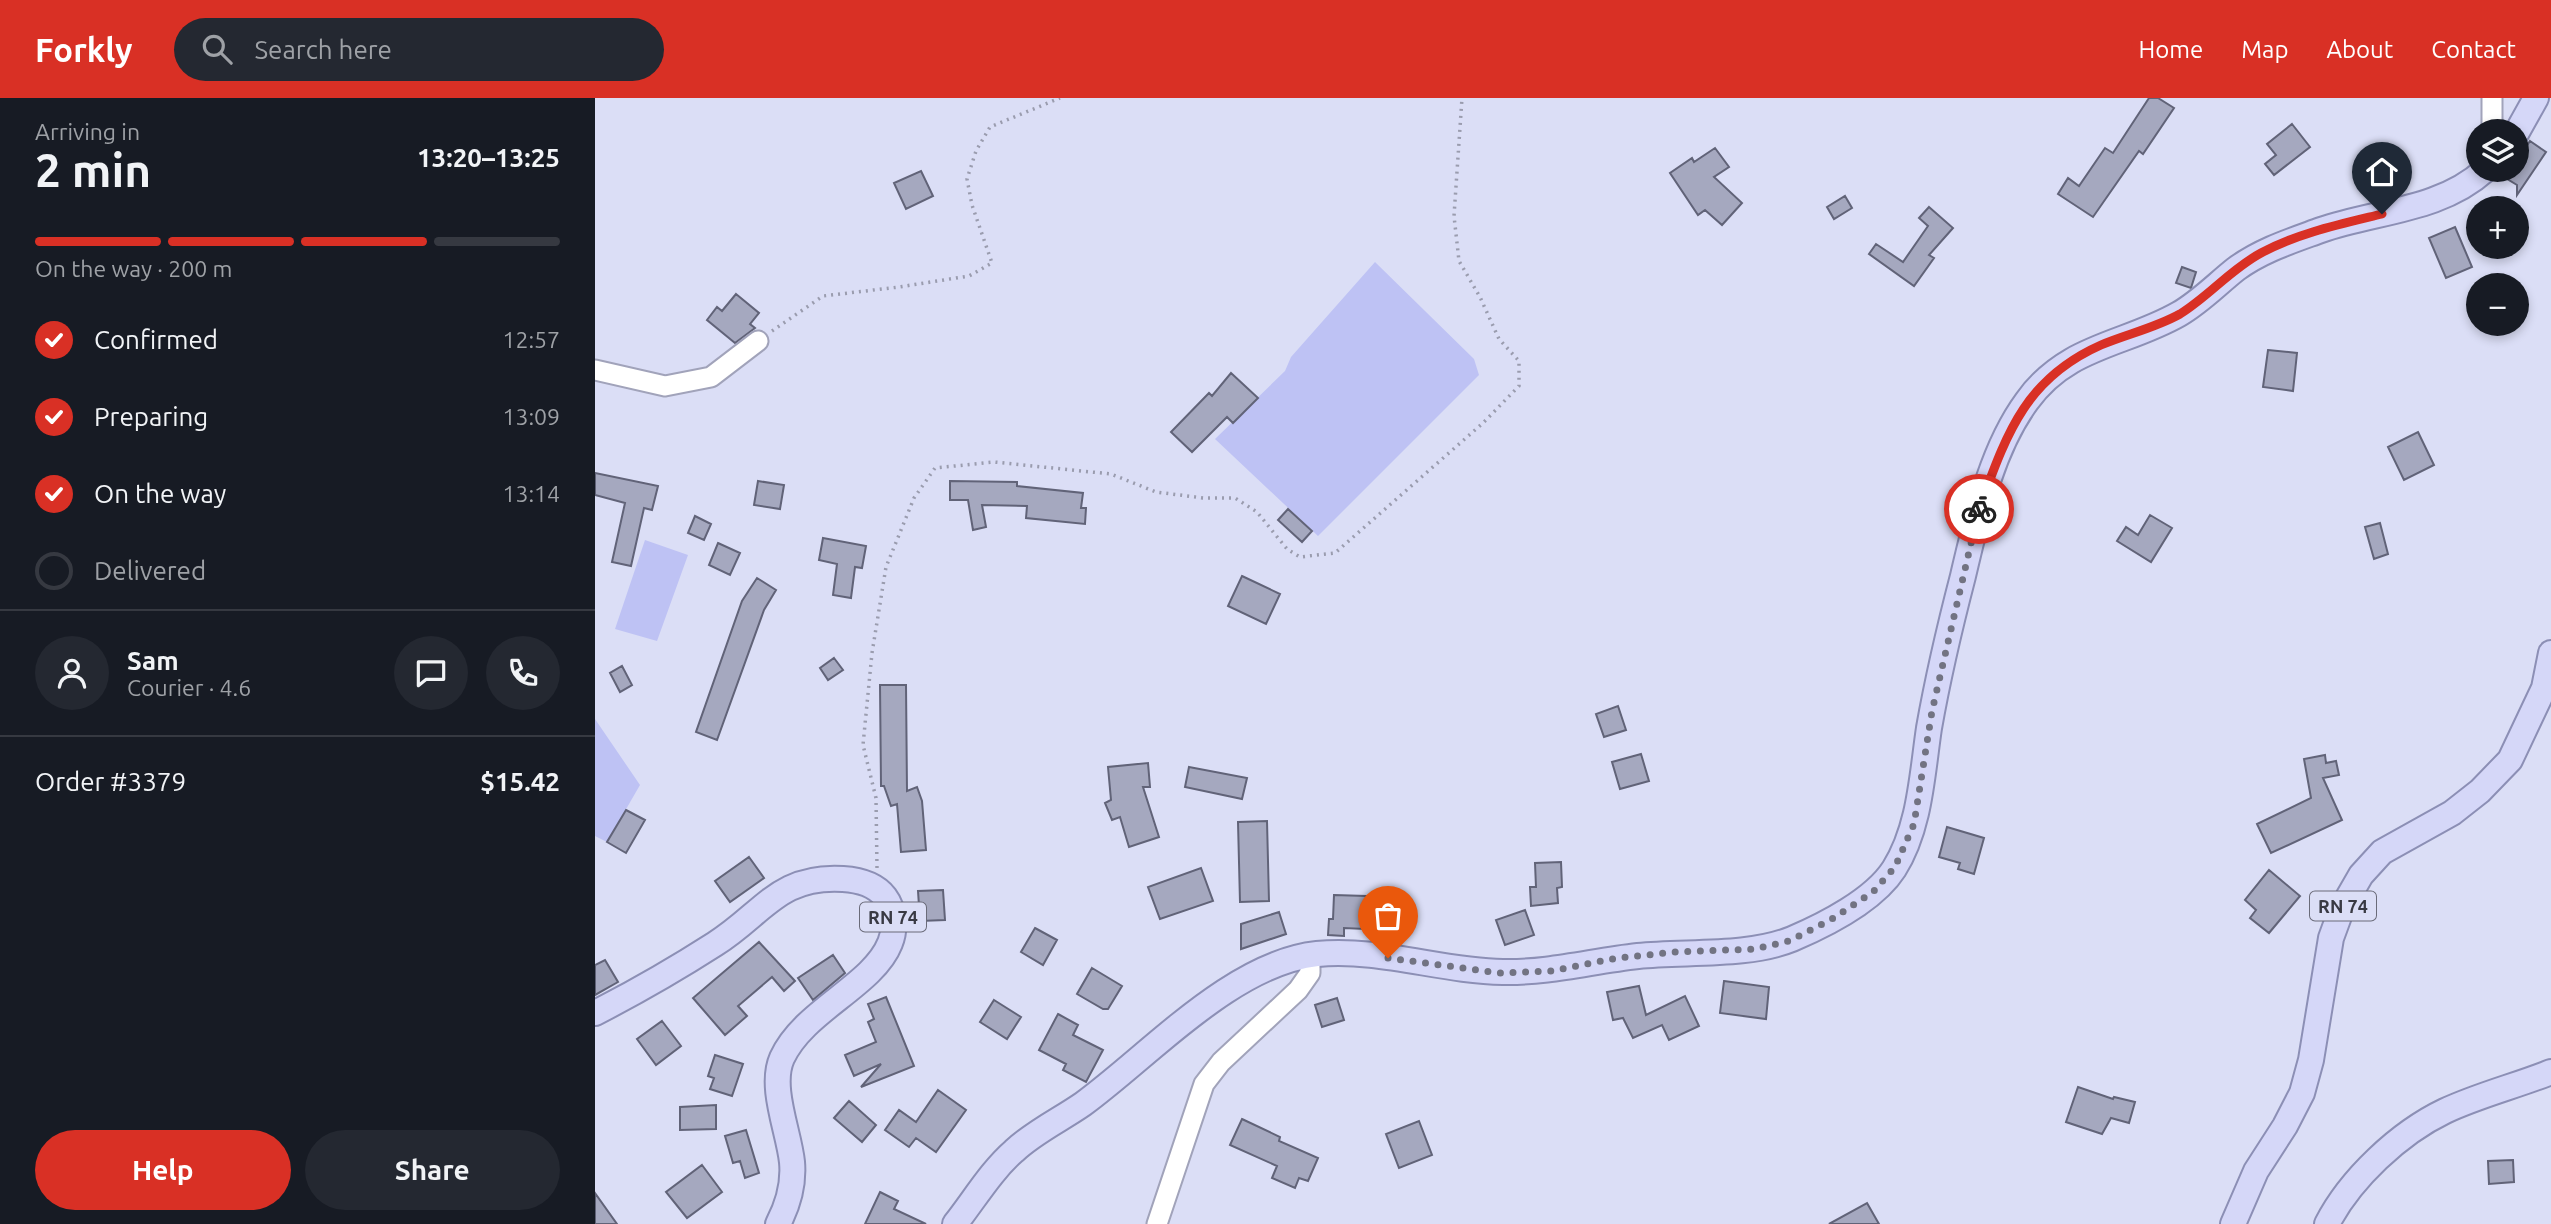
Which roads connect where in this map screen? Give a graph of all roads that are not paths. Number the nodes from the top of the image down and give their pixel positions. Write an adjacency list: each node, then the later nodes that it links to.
1 (2492, 98): 3 (street)
2 (2536, 98): 4 (main road)
3 (2492, 119)
4 (2524, 119)
5 (2469, 182): 9 (main road)
6 (758, 341): 7 (street)
7 (595, 370)
8 (2551, 653): 15 (main road, RN 74)
9 (1310, 955): 13 (main road); 14 (street)
10 (595, 1013): 12 (main road, RN 74)
11 (2551, 1072): 16 (main road)
12 (778, 1224)
13 (955, 1224)
14 (1157, 1224)
15 (2233, 1224)
16 (2327, 1224)

